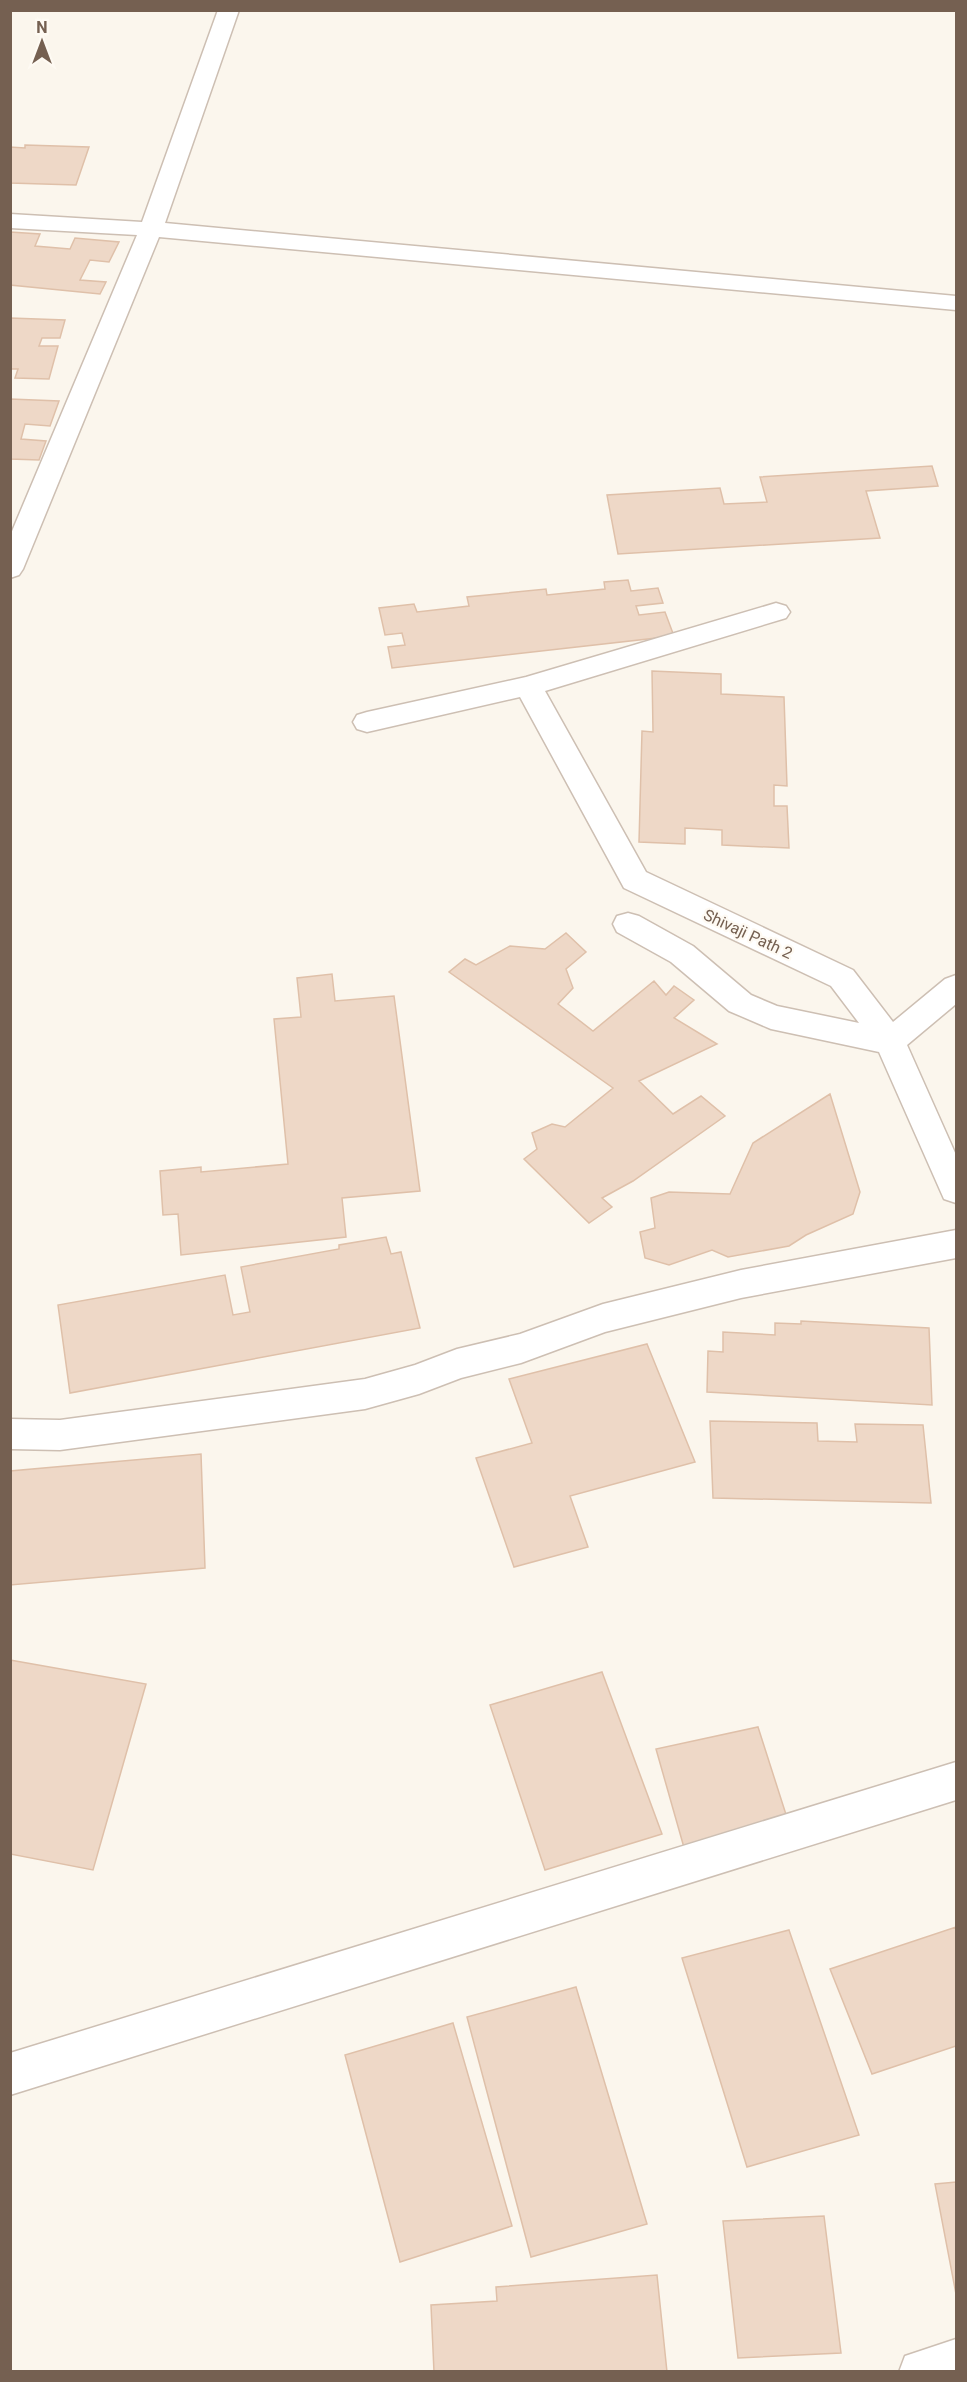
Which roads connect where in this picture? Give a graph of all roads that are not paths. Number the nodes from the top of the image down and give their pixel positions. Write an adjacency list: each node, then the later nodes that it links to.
1 (229, 10): 3 (street)
2 (10, 221): 3 (street)
3 (151, 229): 4 (street); 6 (street)
4 (957, 303)
5 (10, 496): 6 (street)
6 (40, 499): 7 (street)
7 (10, 569)
8 (776, 612): 9 (street)
9 (528, 686): 10 (street); 13 (street, Shivaji Path 2)
10 (368, 722)
11 (628, 924): 13 (street)
12 (957, 987): 13 (street)
13 (890, 1042): 14 (street, Shivaji Path 2)
14 (957, 1190)
15 (957, 1244): 16 (street)
16 (10, 1434)
17 (957, 1781): 18 (street)
18 (10, 2074)
19 (957, 2361): 20 (street)
20 (921, 2372)

